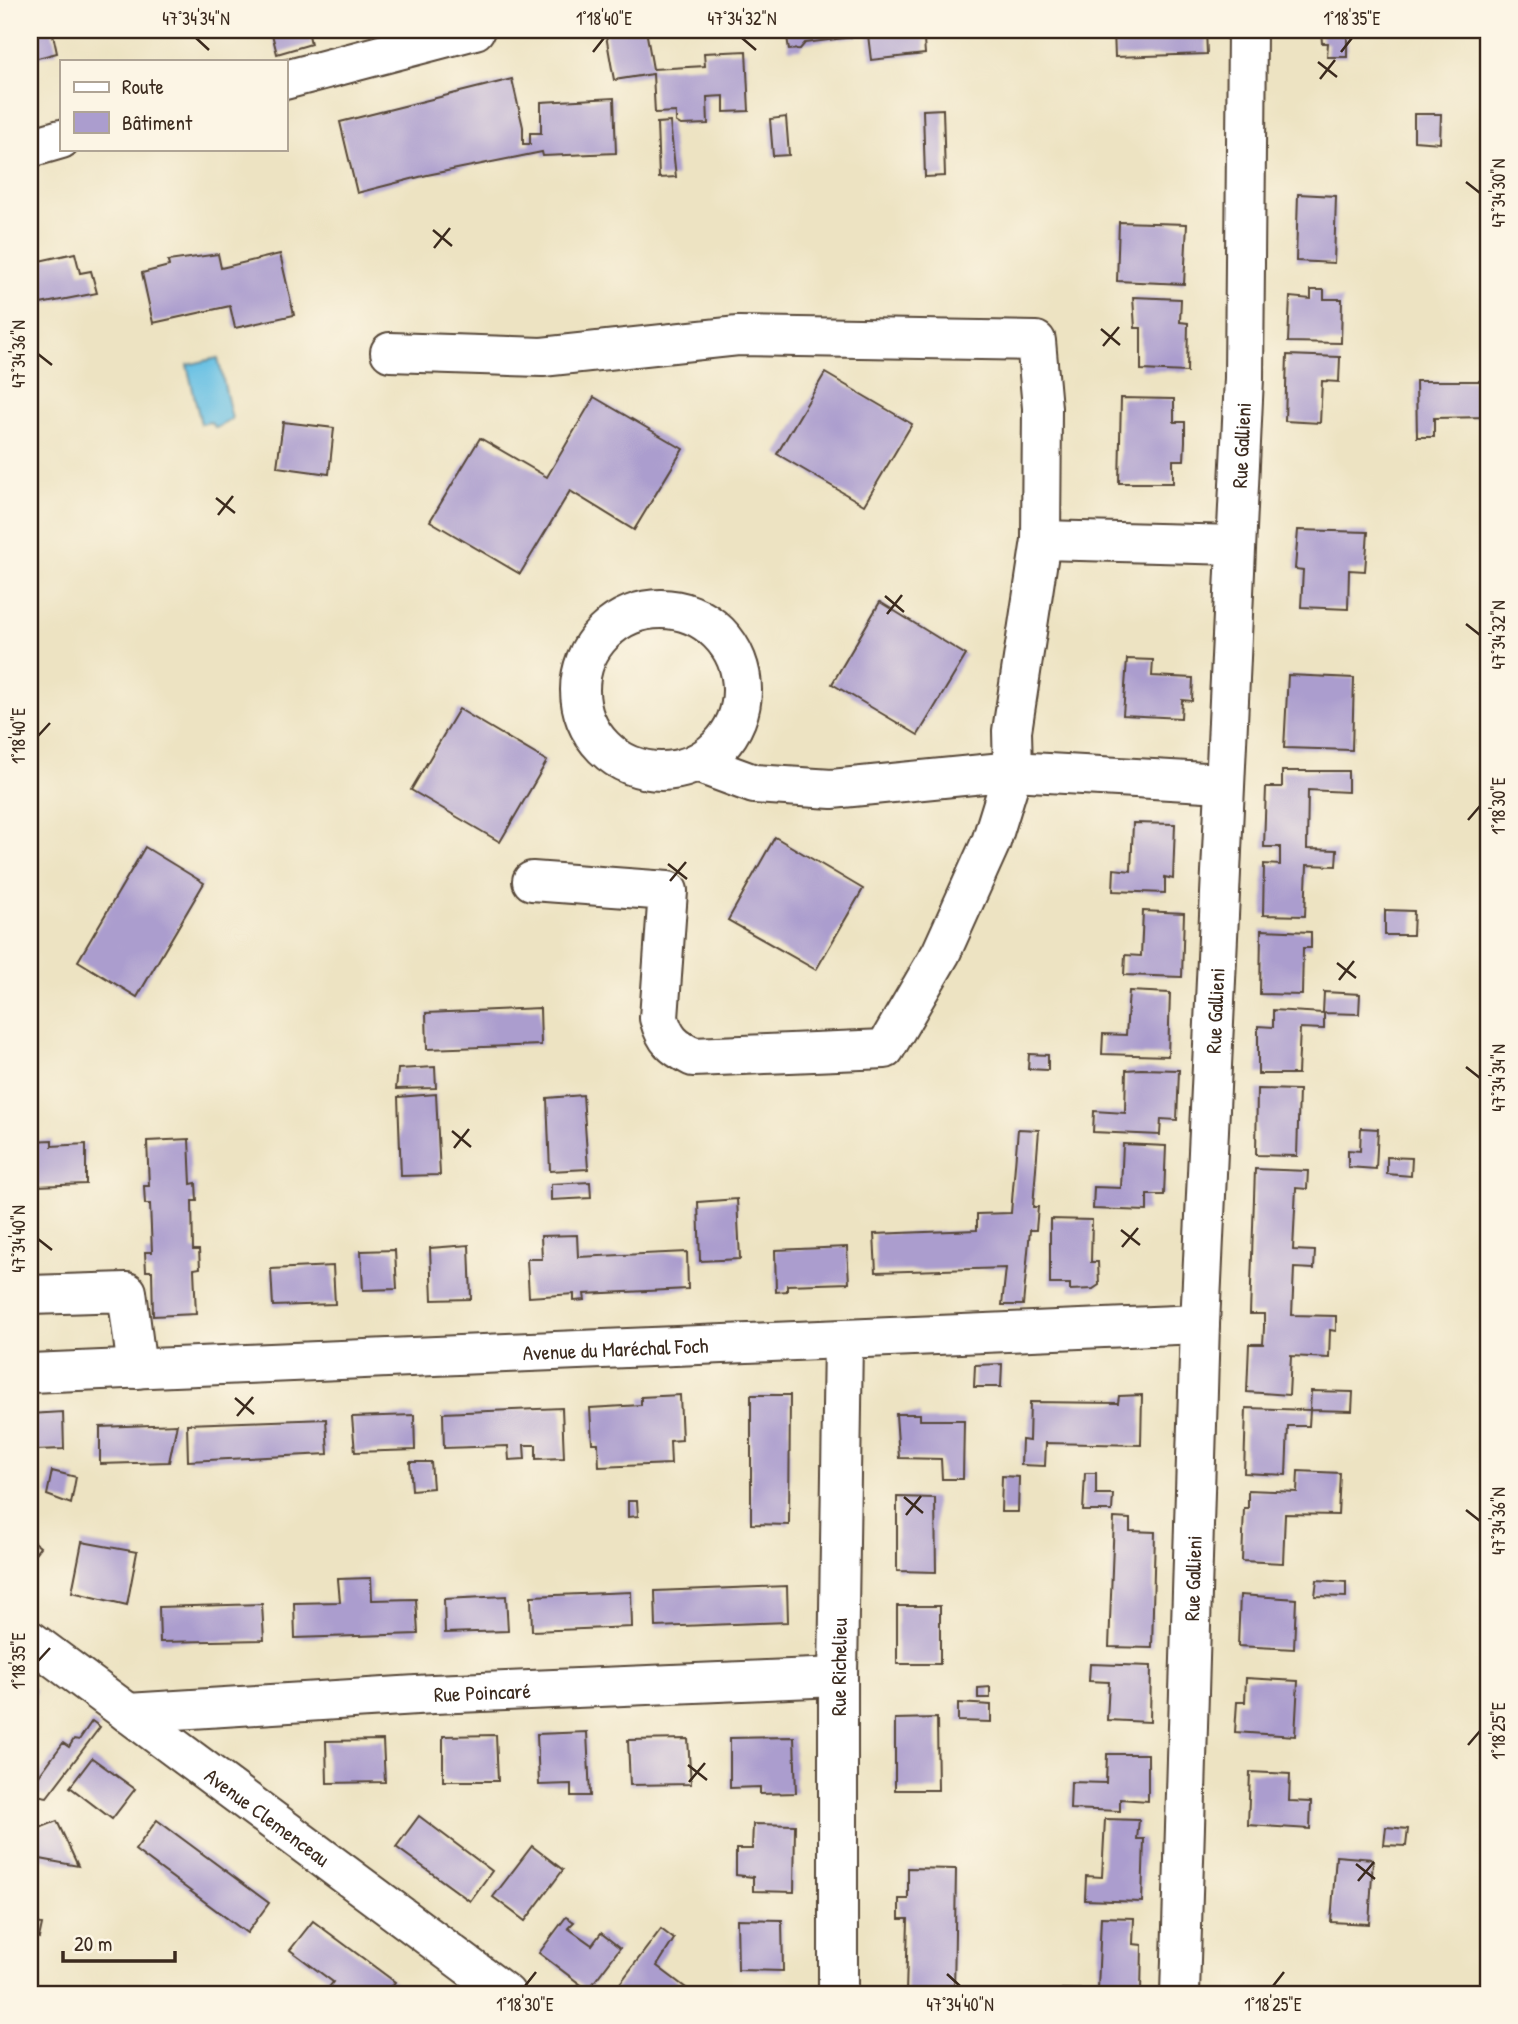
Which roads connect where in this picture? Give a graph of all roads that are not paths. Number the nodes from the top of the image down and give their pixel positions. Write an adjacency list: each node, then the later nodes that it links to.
1 (475, 30): 3 (street)
2 (1247, 30): 8 (street, Rue Gallieni)
3 (287, 79)
4 (60, 139): 5 (street)
5 (30, 148)
6 (390, 352): 7 (street)
7 (1041, 540): 8 (street); 10 (street)
8 (1236, 545): 11 (street, Rue Gallieni)
9 (697, 763): 9 (street); 10 (street)
10 (1013, 771): 11 (street); 12 (street)
11 (1223, 783): 14 (street, Rue Gallieni)
12 (532, 881)
13 (30, 1295): 16 (street)
14 (1200, 1324): 15 (street, Avenue du Maréchal Foch); 23 (street, Rue Gallieni)
15 (843, 1340): 16 (street, Avenue du Maréchal Foch); 19 (street, Rue Richelieu)
16 (137, 1369): 17 (street, Avenue du Maréchal Foch)
17 (30, 1373)
18 (30, 1640): 20 (street, Avenue Clemenceau)
19 (838, 1677): 20 (street, Rue Poincaré); 22 (street, Rue Richelieu)
20 (128, 1713): 21 (street, Avenue Clemenceau)
21 (506, 1994)
22 (838, 1994)
23 (1180, 1994)

